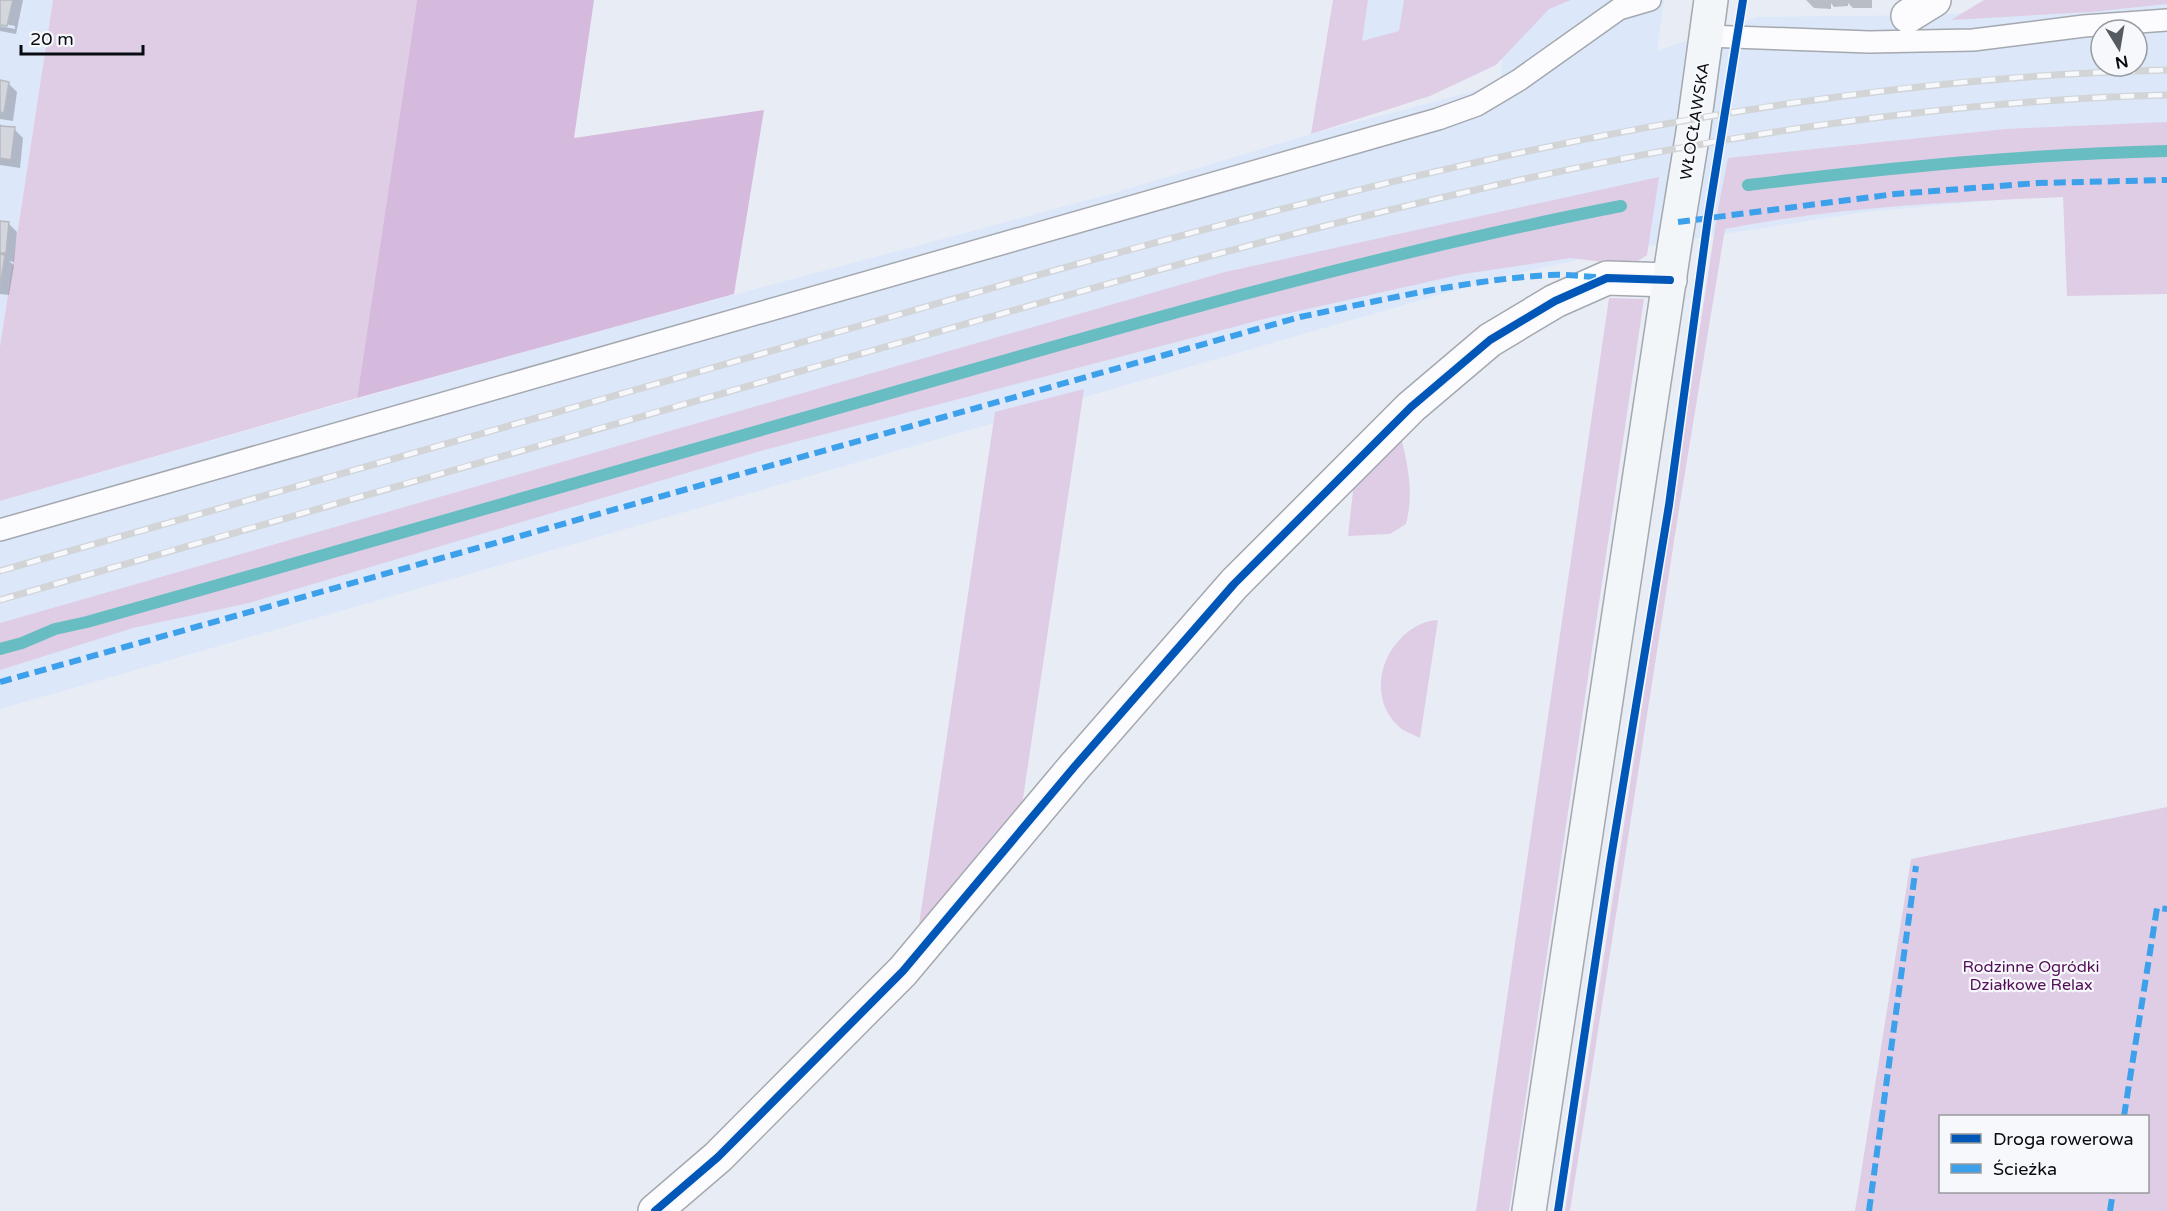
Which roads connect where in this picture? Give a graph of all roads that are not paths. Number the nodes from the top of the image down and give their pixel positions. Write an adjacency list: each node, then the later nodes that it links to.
1 (1650, 0): 8 (lane)
2 (1711, 0): 5 (street, WŁOCŁAWSKA)
3 (1921, 8): 6 (lane)
4 (2167, 20): 6 (lane)
5 (1707, 36): 6 (lane); 7 (street, WŁOCŁAWSKA)
6 (1869, 42)
7 (1670, 280): 9 (street); 10 (street, WŁOCŁAWSKA)
8 (0, 530)
9 (654, 1211)
10 (1529, 1211)

